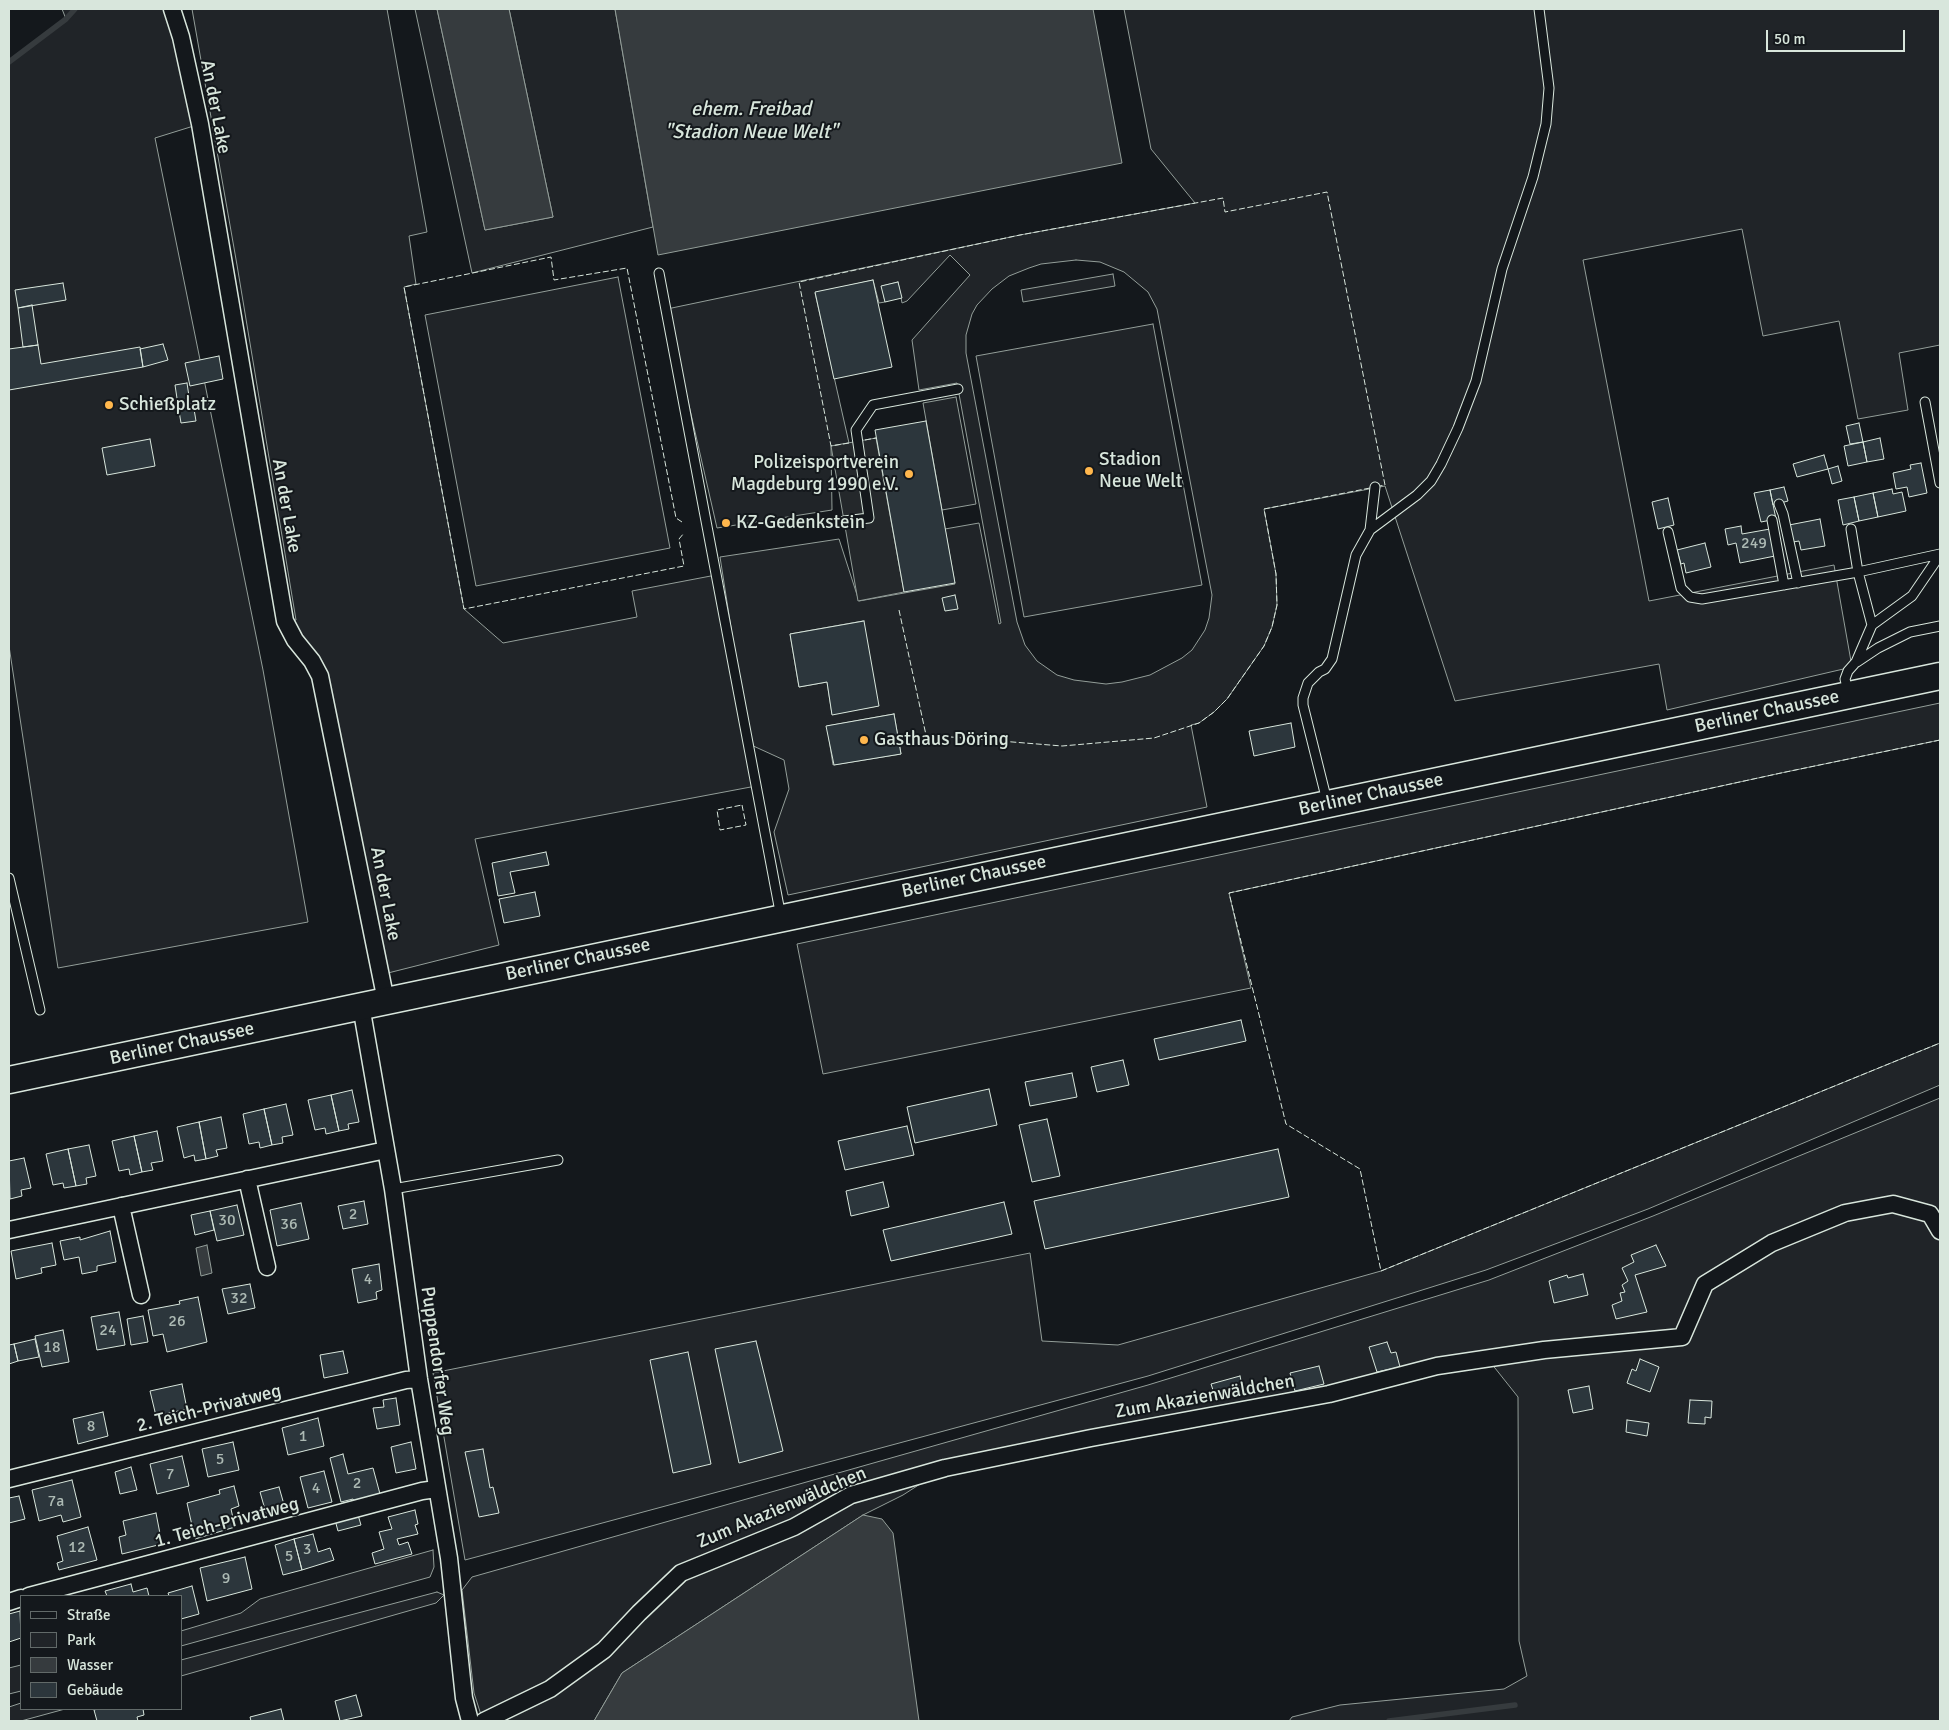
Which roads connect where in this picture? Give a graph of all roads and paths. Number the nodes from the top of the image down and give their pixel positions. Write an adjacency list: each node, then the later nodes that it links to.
1 (172, 9): 26 (street, An der Lake)
2 (1539, 9): 12 (lane)
3 (659, 273): 25 (lane)
4 (958, 389): 10 (lane)
5 (1925, 402): 6 (lane)
6 (1940, 483)
7 (1375, 487): 12 (lane)
8 (1779, 504): 16 (lane)
9 (1772, 520): 17 (lane)
10 (844, 521)
11 (1851, 529): 15 (lane)
12 (1370, 530): 23 (lane)
13 (1668, 532): 17 (lane)
14 (1940, 555): 15 (lane); 18 (lane)
15 (1858, 572): 16 (lane); 18 (lane)
16 (1798, 583): 17 (lane)
17 (1784, 585)
18 (1872, 625): 20 (lane)
19 (1940, 626): 20 (lane)
20 (1856, 662): 22 (lane)
21 (1940, 676): 22 (main road, Berliner Chaussee)
22 (1848, 695): 23 (main road, Berliner Chaussee)
23 (1328, 804): 25 (main road, Berliner Chaussee)
24 (9, 878): 28 (lane)
25 (781, 918): 26 (main road, Berliner Chaussee)
26 (386, 1001): 27 (main road, Berliner Chaussee)
27 (361, 1006): 29 (main road, Berliner Chaussee); 30 (street, Puppendorfer Weg)
28 (40, 1010)
29 (9, 1080)
30 (386, 1150): 32 (street); 33 (street, Puppendorfer Weg)
31 (558, 1160): 33 (lane)
32 (247, 1179): 34 (street); 37 (street)
33 (393, 1189): 39 (street, Puppendorfer Weg)
34 (121, 1206): 35 (street); 38 (street)
35 (9, 1230)
36 (1940, 1231): 44 (street, Zum Akazienwäldchen)
37 (267, 1267)
38 (141, 1295)
39 (419, 1379): 40 (street, 2. Teich-Privatweg); 41 (street, Puppendorfer Weg)
40 (9, 1479)
41 (436, 1489): 42 (street, 1. Teich-Privatweg); 43 (street, Puppendorfer Weg)
42 (33, 1595)
43 (470, 1721)
44 (484, 1721)

